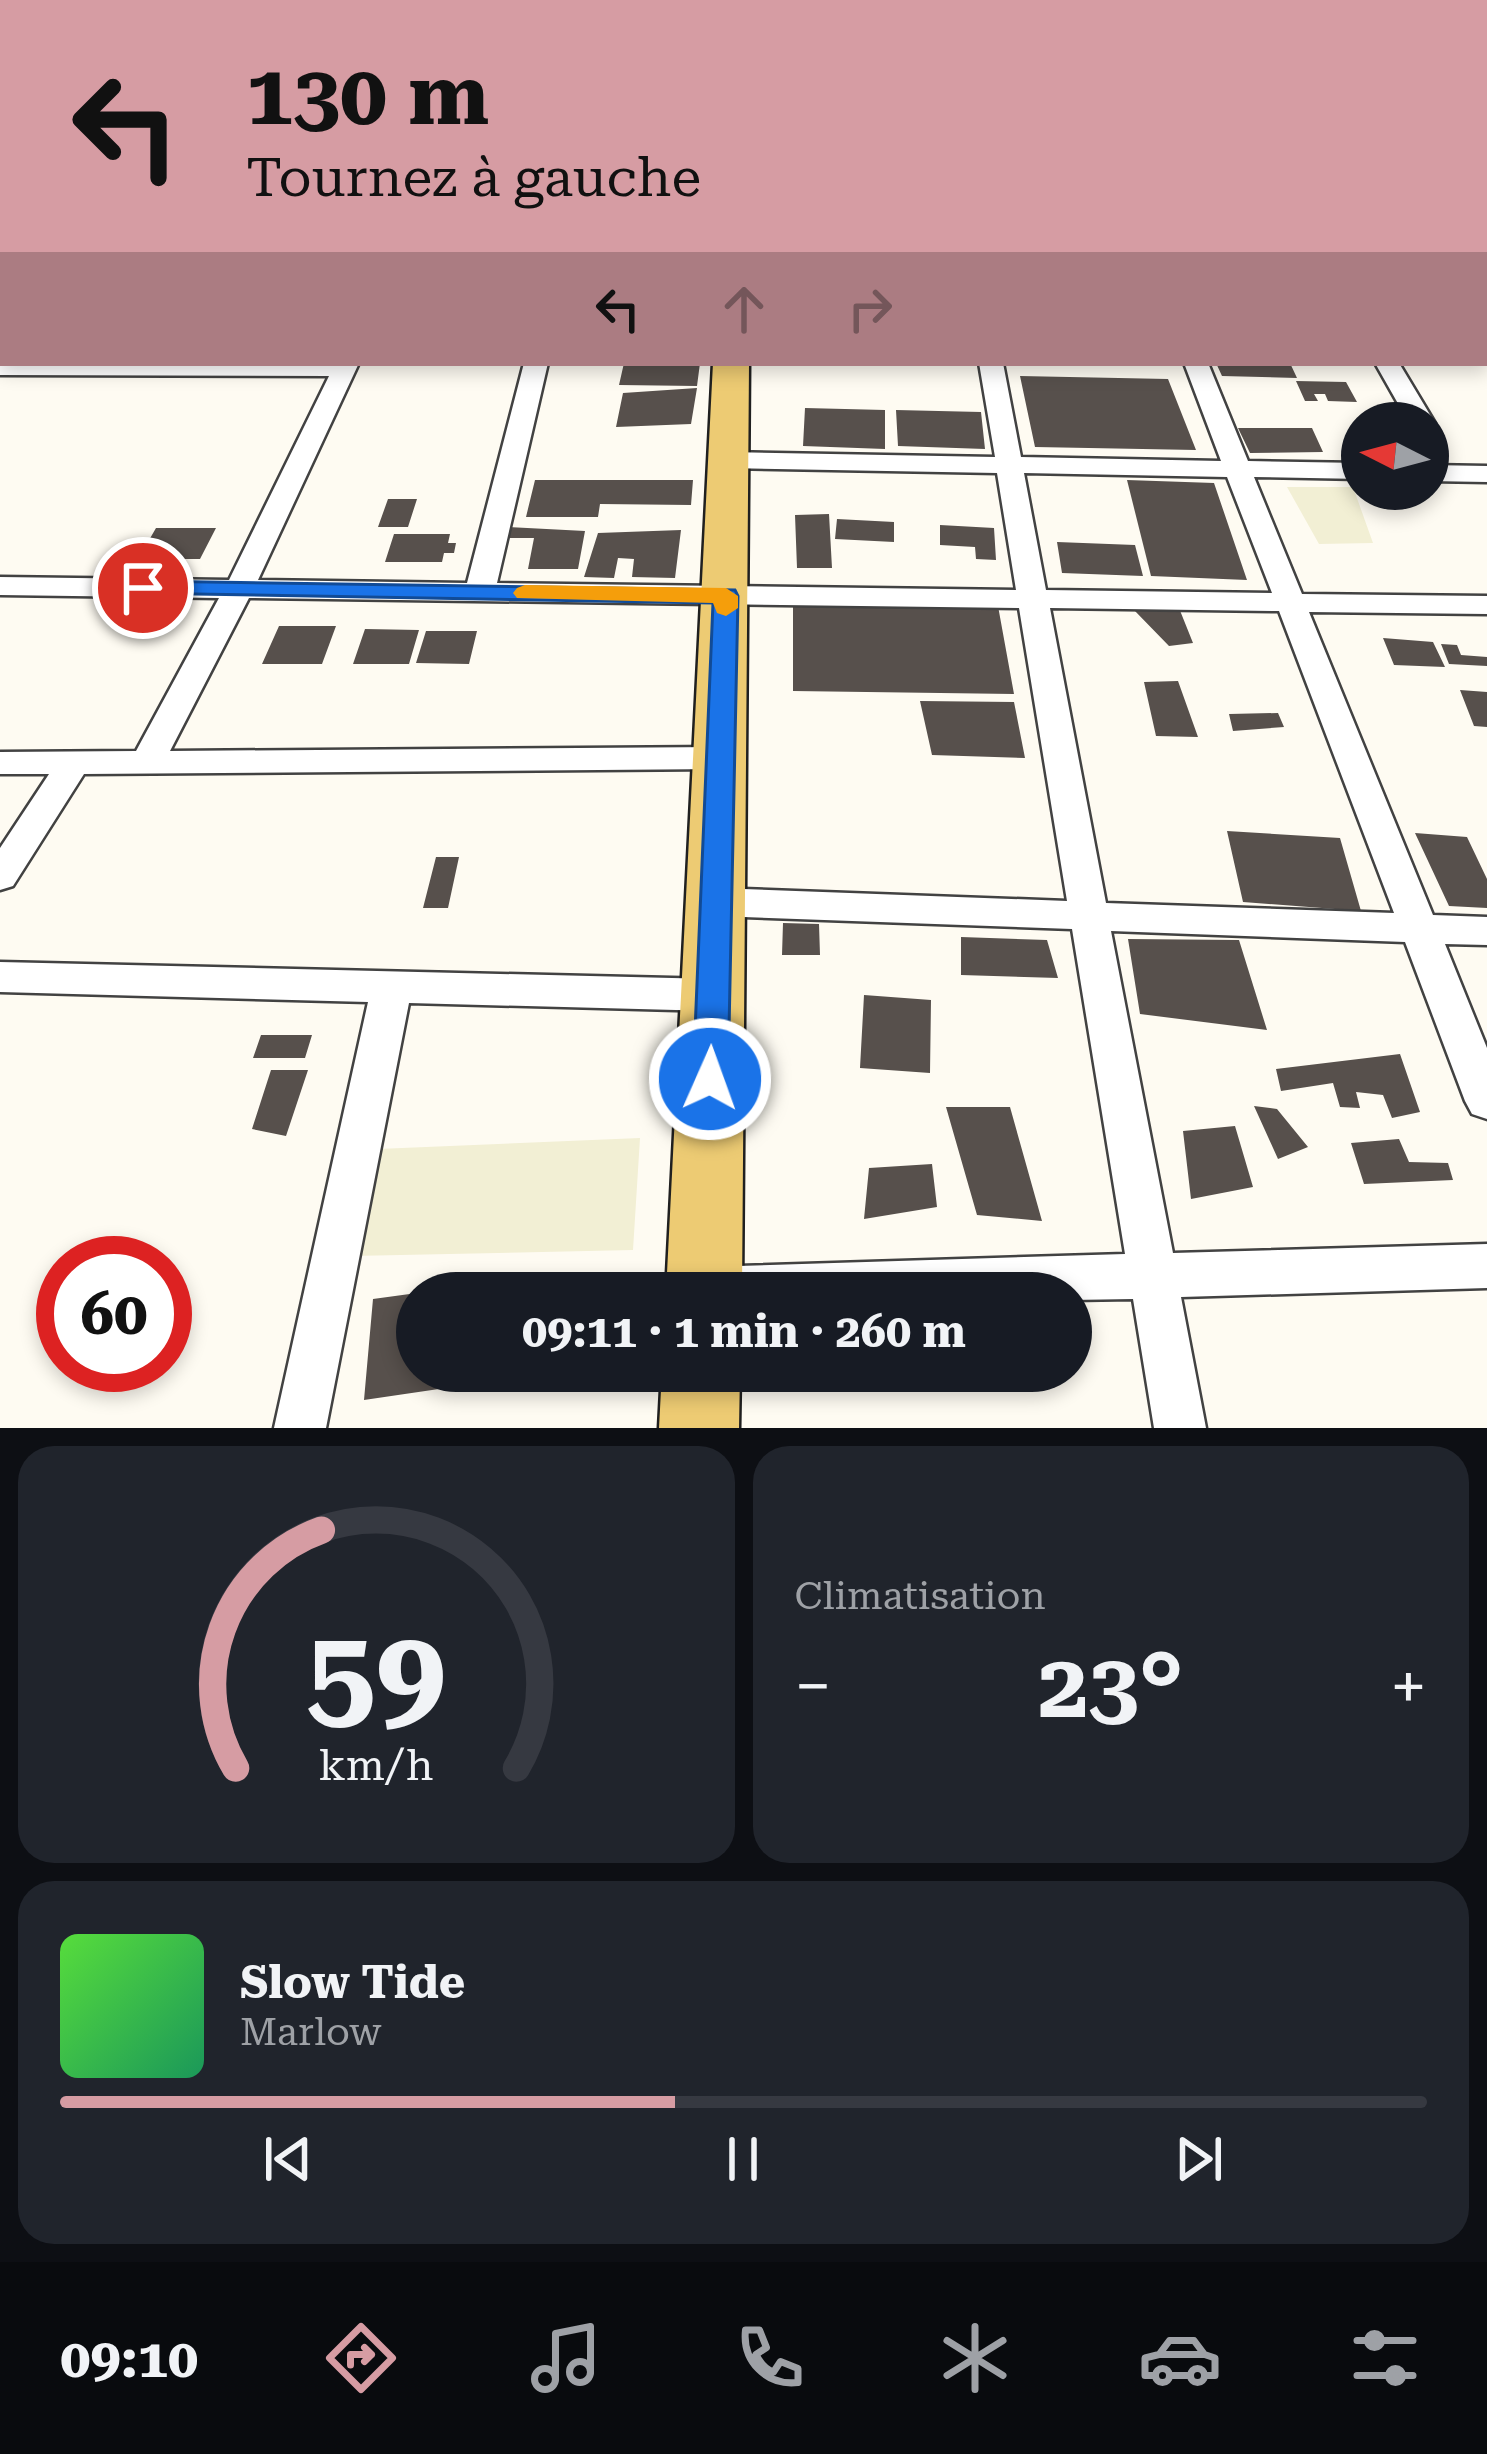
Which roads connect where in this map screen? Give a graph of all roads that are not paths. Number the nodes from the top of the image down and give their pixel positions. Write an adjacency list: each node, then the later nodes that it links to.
1 (346, 366): 7 (street); 16 (street)
2 (535, 366): 17 (street)
3 (731, 366): 9 (main road)
4 (993, 366): 10 (street)
5 (1197, 366): 11 (street)
6 (1389, 366): 8 (street)
7 (0, 368)
8 (1410, 402)
9 (728, 460): 10 (street); 18 (main road)
10 (1010, 465): 11 (street); 19 (street)
11 (1238, 469): 12 (street); 20 (street)
12 (1341, 471)
13 (1449, 473): 14 (street)
14 (1487, 474)
15 (0, 586): 16 (street)
16 (239, 590): 17 (street); 25 (street)
17 (480, 592): 18 (street)
18 (726, 596): 19 (street); 22 (main road)
19 (1033, 599): 20 (street); 28 (street)
20 (1291, 603): 21 (street); 29 (street)
21 (1487, 605)
22 (720, 758): 25 (street); 27 (main road)
23 (0, 763): 24 (street)
24 (73, 764): 25 (street); 26 (street)
25 (146, 764)
26 (0, 877)
27 (716, 902): 28 (street); 33 (main road)
28 (1090, 916): 29 (street); 37 (street)
29 (1419, 928): 30 (street); 34 (street)
30 (1487, 931)
31 (0, 977): 32 (street)
32 (391, 990): 33 (street); 40 (street)
33 (713, 995): 36 (main road)
34 (1487, 1100)
35 (1487, 1266): 37 (street)
36 (705, 1272)
37 (1153, 1275): 38 (street); 42 (street)
38 (1092, 1277)
39 (700, 1392): 41 (main road)
40 (300, 1428)
41 (699, 1428)
42 (1180, 1428)

